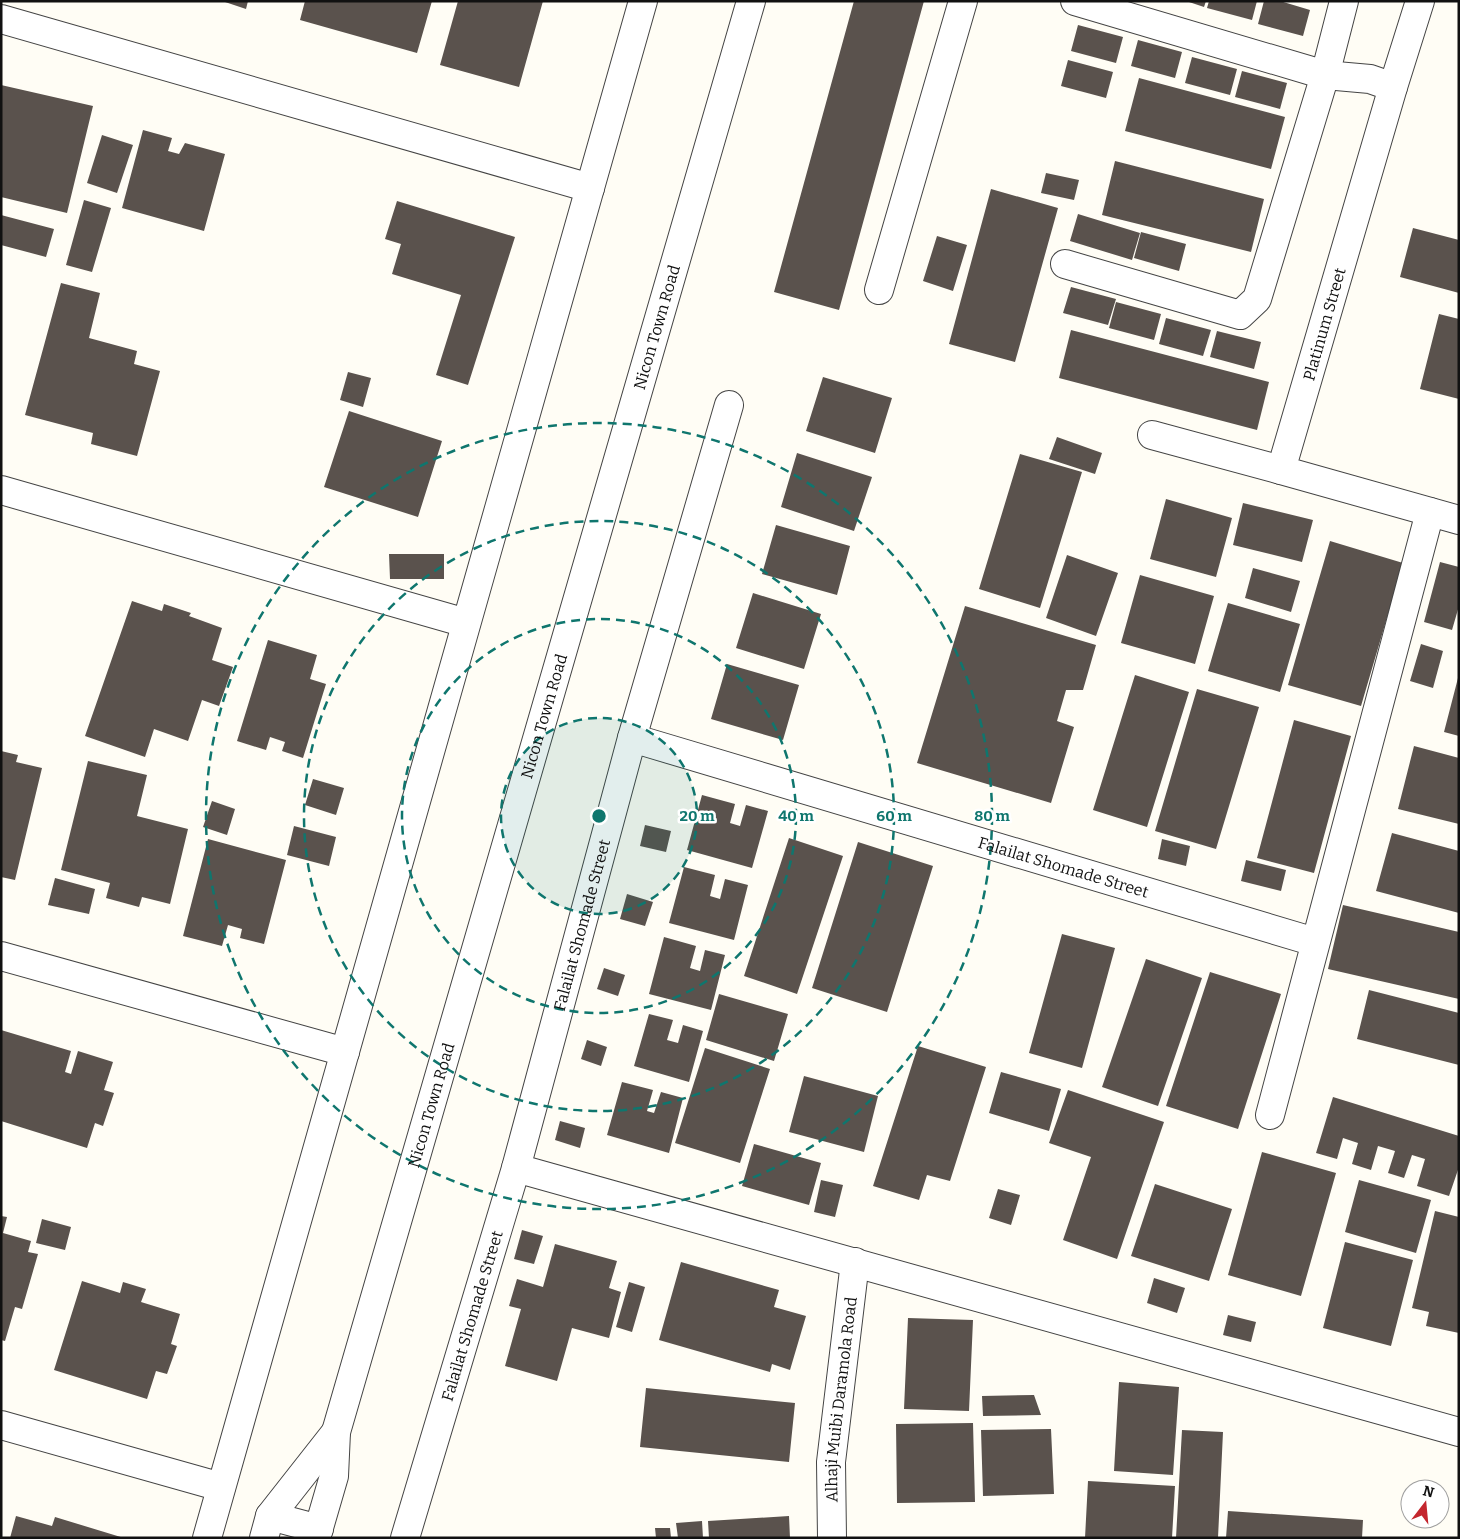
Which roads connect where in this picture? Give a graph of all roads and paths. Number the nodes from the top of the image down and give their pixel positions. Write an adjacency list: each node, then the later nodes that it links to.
1 (643, 1): 10 (street)
2 (752, 1): 28 (street, Nicon Town Road)
3 (962, 1): 12 (street)
4 (1075, 1): 8 (street)
5 (1344, 1): 8 (street)
6 (1420, 1): 9 (street, Platinum Street)
7 (1, 19): 10 (street)
8 (1325, 75): 9 (street); 11 (street)
9 (1393, 87): 15 (street, Platinum Street)
10 (590, 188): 19 (street)
11 (1065, 264)
12 (879, 290)
13 (729, 404): 20 (street)
14 (1152, 436): 15 (street)
15 (1281, 470): 17 (street)
16 (1, 490): 19 (street)
17 (1430, 512): 18 (street); 21 (street)
18 (1459, 520)
19 (466, 623): 23 (street)
20 (632, 738): 21 (street, Falailat Shomade Street); 25 (street, Falailat Shomade Street)
21 (1315, 942): 24 (street)
22 (1, 956): 23 (street)
23 (345, 1052): 30 (street)
24 (1270, 1115)
25 (516, 1168): 26 (street); 34 (street, Falailat Shomade Street)
26 (855, 1262): 29 (street); 35 (street, Alhaji Muibi Daramola Road)
27 (1, 1425): 30 (street)
28 (336, 1432): 31 (street, Nicon Town Road); 32 (street, Nicon Town Road)
29 (1459, 1432)
30 (222, 1487): 33 (street)
31 (267, 1527): 32 (street)
32 (317, 1533)
33 (207, 1538)
34 (405, 1538)
35 (832, 1538)

